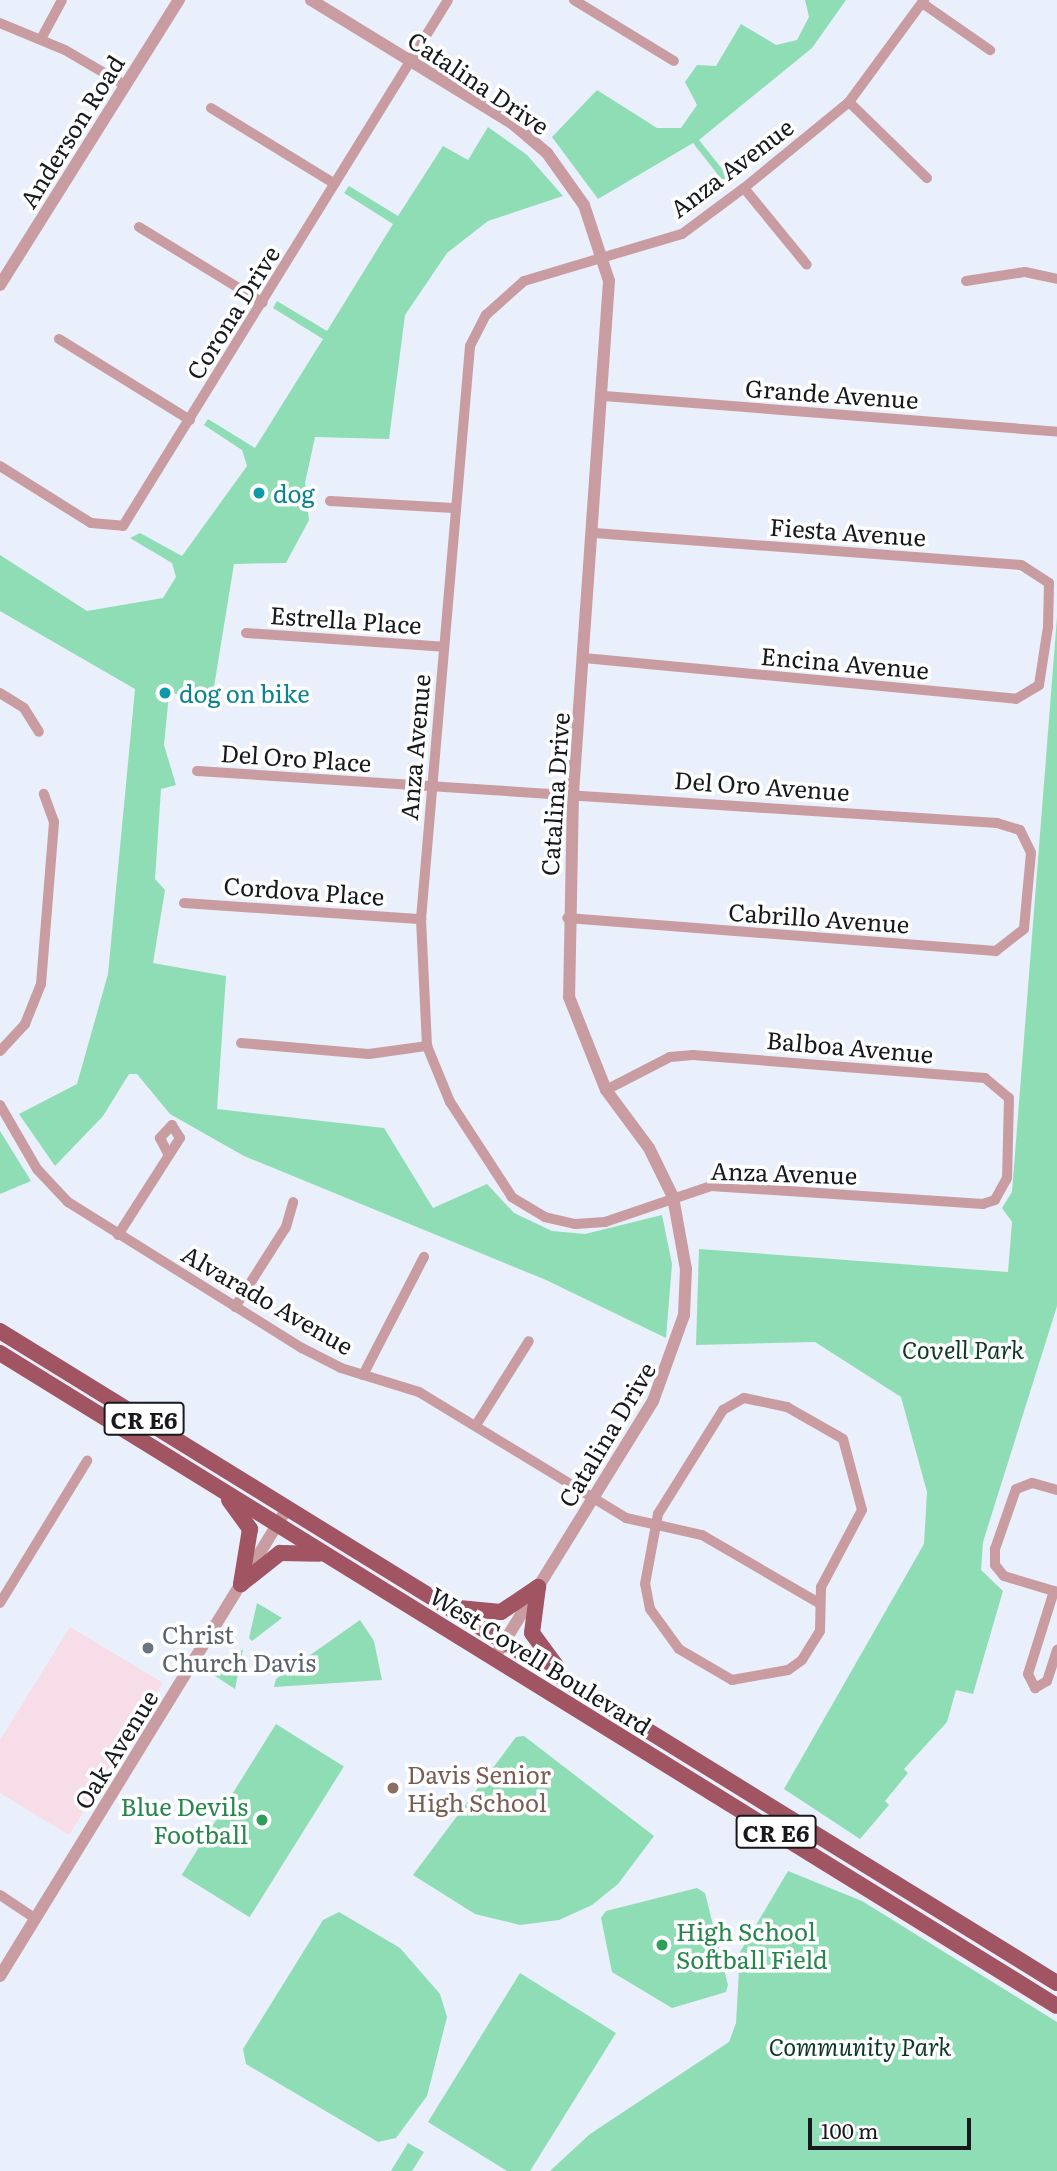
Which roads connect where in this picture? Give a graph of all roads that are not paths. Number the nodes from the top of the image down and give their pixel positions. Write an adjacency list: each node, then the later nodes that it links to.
1 (62, 0): 8 (street)
2 (179, 0): 12 (street, Anderson Road)
3 (311, 0): 10 (street, Catalina Drive)
4 (448, 0): 10 (street, Corona Drive)
5 (574, 0): 11 (street)
6 (923, 1): 9 (street); 13 (street, Anza Avenue)
7 (0, 23): 8 (street)
8 (41, 39): 12 (street)
9 (990, 50)
10 (411, 61): 16 (street, Corona Drive); 19 (street, Catalina Drive)
11 (674, 61)
12 (125, 85): 23 (street, Anderson Road)
13 (849, 102): 15 (street); 17 (street, Anza Avenue)
14 (211, 108): 16 (street)
15 (927, 178)
16 (335, 184): 24 (street, Corona Drive)
17 (744, 188): 19 (street, Anza Avenue); 20 (street)
18 (139, 227): 24 (street)
19 (606, 260): 26 (street, Catalina Drive); 31 (street, Anza Avenue)
20 (807, 265)
21 (1057, 279): 22 (street)
22 (966, 281)
23 (0, 285)
24 (263, 303): 27 (street, Corona Drive)
25 (59, 339): 27 (street)
26 (604, 396): 28 (street, Grande Avenue); 32 (street, Catalina Drive)
27 (190, 420): 29 (street, Corona Drive)
28 (1057, 432)
29 (0, 466)
30 (330, 501): 31 (street)
31 (453, 508): 35 (street, Anza Avenue)
32 (594, 533): 33 (street, Fiesta Avenue); 36 (street, Catalina Drive)
33 (1048, 627): 36 (street, Encina Avenue)
34 (246, 633): 35 (street, Estrella Place)
35 (444, 647): 40 (street, Anza Avenue)
36 (584, 658): 41 (street, Catalina Drive)
37 (0, 693): 38 (street)
38 (39, 732)
39 (197, 771): 40 (street, Del Oro Place)
40 (433, 785): 41 (street, Del Oro Avenue); 46 (street, Anza Avenue)
41 (573, 793): 43 (street, Del Oro Avenue); 45 (street, Catalina Drive)
42 (44, 794): 49 (street)
43 (1026, 894): 45 (street, Cabrillo Avenue)
44 (184, 903): 46 (street, Cordova Place)
45 (567, 918): 50 (street, Catalina Drive)
46 (421, 919): 48 (street, Anza Avenue)
47 (241, 1043): 48 (street)
48 (427, 1046): 54 (street, Anza Avenue)
49 (0, 1051)
50 (606, 1090): 53 (street, Balboa Avenue); 54 (street, Catalina Drive)
51 (0, 1105): 56 (street, Alvarado Avenue)
52 (167, 1152): 56 (street)
53 (1007, 1178): 54 (street, Anza Avenue)
54 (673, 1197): 67 (street, Catalina Drive)
55 (293, 1202): 58 (street)
56 (118, 1235): 58 (street, Alvarado Avenue)
57 (424, 1257): 62 (street)
58 (235, 1307): 62 (street, Alvarado Avenue)
59 (0, 1331): 68 (main road, West Covell Boulevard / CR E6)
60 (529, 1341): 63 (street)
61 (0, 1353): 65 (main road, West Covell Boulevard / CR E6)
62 (363, 1375): 63 (street, Alvarado Avenue)
63 (476, 1425): 67 (street, Alvarado Avenue)
64 (87, 1461): 76 (street)
65 (213, 1483): 69 (main road, West Covell Boulevard / CR E6); 72 (main road)
66 (1057, 1490): 74 (street)
67 (593, 1497): 70 (street, Alvarado Avenue); 73 (street, Catalina Drive)
68 (288, 1507): 69 (street, Oak Avenue); 75 (main road, West Covell Boulevard / CR E6)
69 (278, 1523): 71 (main road, West Covell Boulevard / CR E6); 72 (street, Oak Avenue)
70 (653, 1524): 77 (street, Alvarado Avenue); 77 (street); 77 (street)
71 (334, 1559): 72 (main road); 80 (main road, West Covell Boulevard / CR E6)
72 (241, 1584): 83 (street, Oak Avenue)
73 (538, 1587): 75 (main road); 78 (street, Catalina Drive); 81 (main road)
74 (1056, 1592): 79 (street)
75 (437, 1600): 78 (main road, West Covell Boulevard / CR E6)
76 (0, 1603)
77 (819, 1603)
78 (504, 1642): 80 (street, Catalina Drive); 81 (main road, West Covell Boulevard / CR E6)
79 (1057, 1650)
80 (495, 1657): 86 (main road, West Covell Boulevard / CR E6)
81 (579, 1688): 85 (main road, West Covell Boulevard / CR E6)
82 (0, 1895): 83 (street)
83 (36, 1919): 84 (street, Oak Avenue)
84 (0, 1976)
85 (1057, 1983)
86 (1057, 2006)

